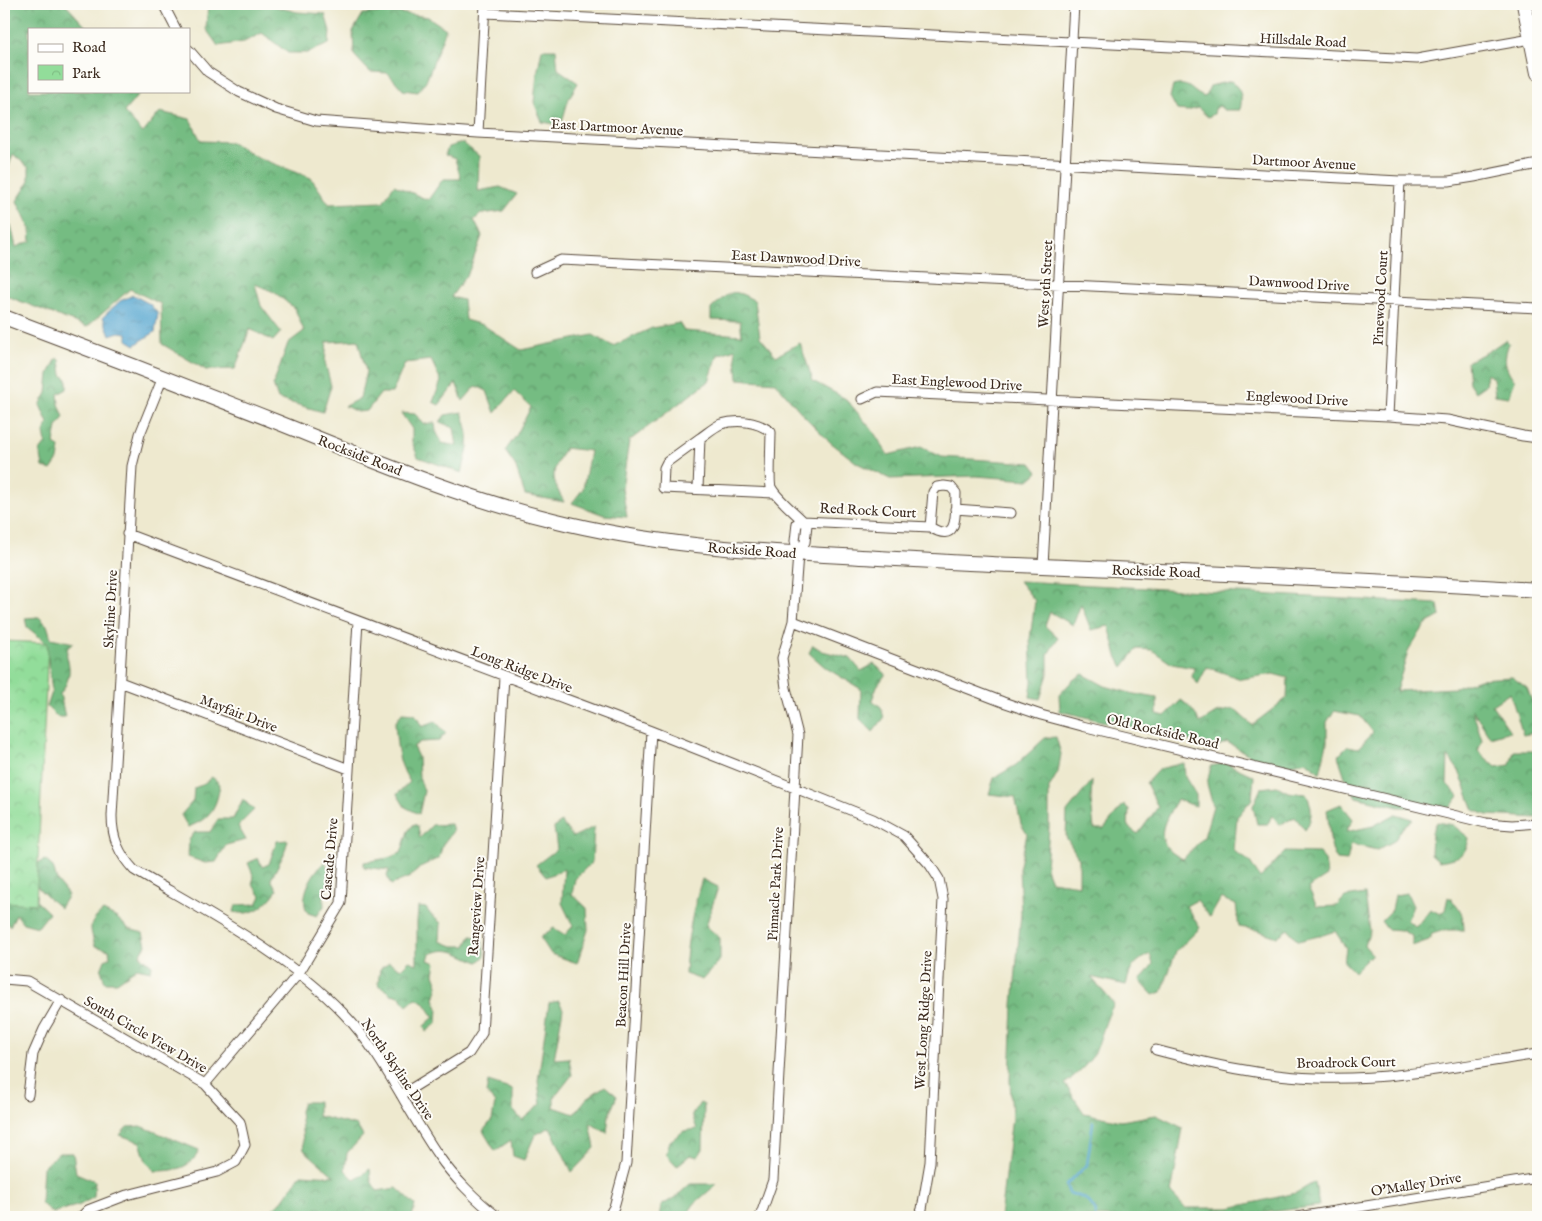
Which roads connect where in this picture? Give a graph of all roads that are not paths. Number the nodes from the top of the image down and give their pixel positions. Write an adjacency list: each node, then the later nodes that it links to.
1 (163, 4): 5 (street)
2 (1074, 4): 7 (street, West 9th Street)
3 (1524, 4): 6 (main road)
4 (485, 8): 7 (street, Hillsdale Road); 10 (street)
5 (175, 28)
6 (1531, 38): 7 (street, Hillsdale Road); 9 (main road)
7 (1072, 43): 11 (street, West 9th Street)
8 (190, 51): 10 (street, East Dartmoor Avenue)
9 (1538, 73)
10 (478, 134): 11 (street, East Dartmoor Avenue)
11 (1066, 163): 13 (street, Dartmoor Avenue); 15 (street, West 9th Street)
12 (1538, 164): 13 (street, Dartmoor Avenue)
13 (1400, 181): 16 (street, Pinewood Court)
14 (535, 272): 15 (street, East Dawnwood Drive)
15 (1059, 284): 16 (street, Dawnwood Drive); 21 (street, West 9th Street)
16 (1394, 301): 17 (street, Dawnwood Drive); 22 (street, Pinewood Court)
17 (1538, 308)
18 (4, 317): 19 (main road, Rockside Road)
19 (163, 377): 31 (street, Skyline Drive); 32 (main road, Rockside Road)
20 (862, 399): 21 (street, East Englewood Drive)
21 (1052, 400): 22 (street, Englewood Drive); 33 (street, West 9th Street)
22 (1388, 416): 24 (street, Englewood Drive)
23 (700, 438): 25 (street); 25 (street); 26 (street)
24 (1538, 438)
25 (698, 489): 26 (street)
26 (775, 493): 29 (street)
27 (955, 510): 28 (street); 30 (street, Red Rock Court); 30 (street)
28 (1011, 513)
29 (803, 521): 30 (street, Red Rock Court); 32 (street, Pinnacle Park Drive)
30 (930, 528)
31 (127, 534): 35 (street, Long Ridge Drive); 38 (street, Skyline Drive)
32 (798, 554): 33 (main road, Rockside Road); 36 (street, Pinnacle Park Drive)
33 (1043, 566): 34 (main road, Rockside Road)
34 (1538, 590)
35 (358, 621): 37 (street, Long Ridge Drive); 40 (street, Cascade Drive)
36 (793, 621): 41 (street, Pinnacle Park Drive); 42 (street, Old Rockside Road)
37 (504, 677): 39 (street, Long Ridge Drive); 52 (street, Rangeview Drive)
38 (120, 682): 40 (street, Mayfair Drive); 44 (street, Skyline Drive)
39 (651, 731): 41 (street, Long Ridge Drive); 56 (street, Beacon Hill Drive)
40 (349, 768): 45 (street, Cascade Drive)
41 (794, 788): 43 (street, Long Ridge Drive); 57 (street, Pinnacle Park Drive)
42 (1538, 823)
43 (904, 836): 58 (street, West Long Ridge Drive)
44 (117, 847): 45 (street, North Skyline Drive)
45 (299, 973): 50 (street, Cascade Drive); 52 (street, North Skyline Drive)
46 (4, 979): 47 (street, South Circle View Drive)
47 (61, 1000): 50 (street, South Circle View Drive); 51 (street)
48 (1156, 1050): 49 (street, Broadrock Court)
49 (1538, 1054)
50 (205, 1084): 54 (street, South Circle View Drive)
51 (28, 1095)
52 (401, 1095): 55 (street, North Skyline Drive)
53 (1538, 1178): 59 (street, O'Malley Drive)
54 (82, 1217)
55 (498, 1217)
56 (608, 1217)
57 (760, 1217)
58 (919, 1217)
59 (1298, 1217)

